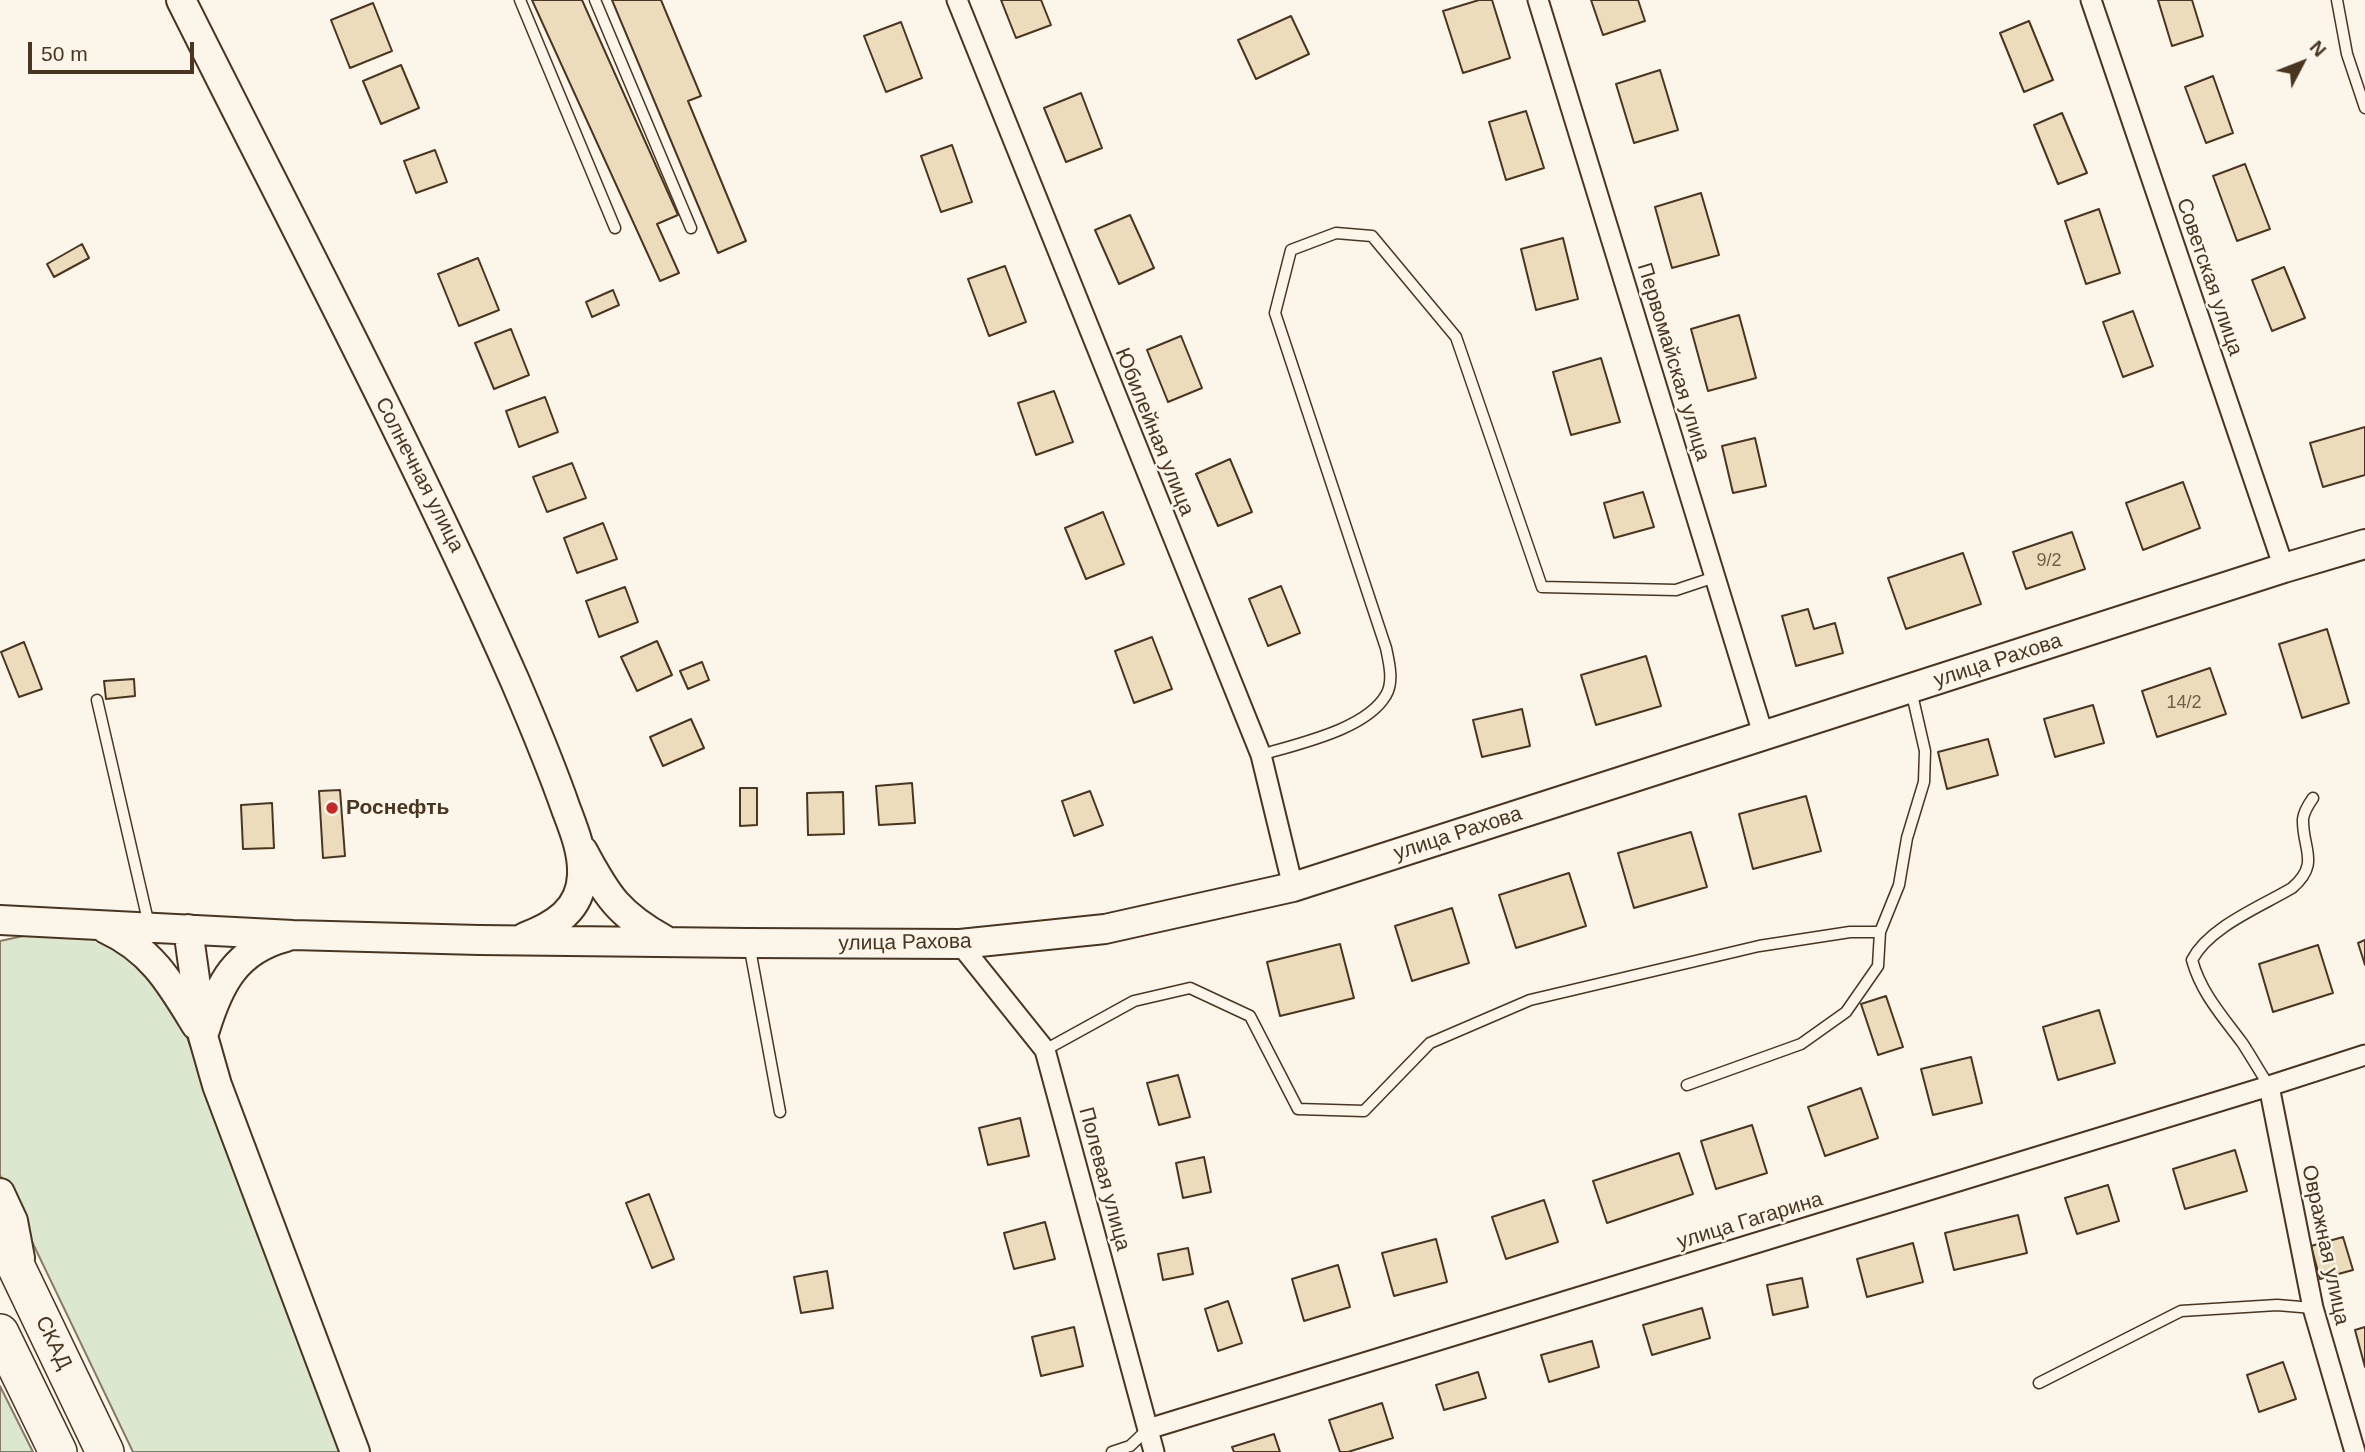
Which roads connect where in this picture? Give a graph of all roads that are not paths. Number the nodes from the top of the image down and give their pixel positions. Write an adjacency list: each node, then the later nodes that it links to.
1 (181, 0): 19 (main road, Солнечная улица)
2 (520, 0): 9 (lane)
3 (595, 0): 10 (lane)
4 (957, 0): 17 (street, Юбилейная улица)
5 (1538, 0): 13 (street, Первомайская улица)
6 (2091, 0): 12 (street, Советская улица)
7 (2336, 0): 8 (lane)
8 (2365, 108)
9 (615, 228)
10 (691, 228)
11 (2365, 544): 12 (main road, улица Рахова)
12 (2284, 568): 14 (main road, улица Рахова)
13 (1715, 577): 16 (street, Первомайская улица); 17 (lane)
14 (1911, 689): 16 (main road, улица Рахова); 27 (lane)
15 (97, 700): 24 (lane)
16 (1764, 737): 20 (main road, улица Рахова)
17 (1261, 755): 20 (street, Юбилейная улица)
18 (2313, 798): 37 (lane)
19 (578, 843): 29 (main road, Солнечная улица); 30 (main road)
20 (1293, 887): 32 (main road, улица Рахова)
21 (0, 920): 22 (main road)
22 (40, 923): 23 (main road, улица Рахова); 26 (main road)
23 (98, 925): 24 (main road, улица Рахова); 33 (main road)
24 (150, 927): 25 (main road, улица Рахова)
25 (188, 929): 28 (main road, улица Рахова); 33 (main road)
26 (0, 932)
27 (1880, 932): 34 (lane); 36 (lane)
28 (293, 935): 29 (main road, улица Рахова); 33 (main road)
29 (519, 939): 30 (main road, улица Рахова)
30 (668, 942): 31 (main road, улица Рахова)
31 (748, 943): 32 (main road, улица Рахова); 38 (lane)
32 (960, 944): 34 (street, Полевая улица)
33 (203, 1036): 48 (main road)
34 (1045, 1050): 45 (street, Полевая улица)
35 (2365, 1055): 37 (street, улица Гагарина)
36 (1687, 1085)
37 (2269, 1086): 42 (street, Овражная улица); 45 (street, улица Гагарина)
38 (780, 1112)
39 (0, 1194): 41 (main road)
40 (0, 1233): 41 (highway, СКАД)
41 (27, 1289): 47 (highway, СКАД)
42 (2314, 1308): 44 (lane); 51 (street, Овражная улица)
43 (0, 1333): 46 (highway, СКАД)
44 (2039, 1383)
45 (1147, 1429): 49 (lane); 50 (street, Полевая улица)
46 (58, 1452)
47 (105, 1452)
48 (355, 1452)
49 (1112, 1452)
50 (1154, 1452)
51 (2355, 1452)

